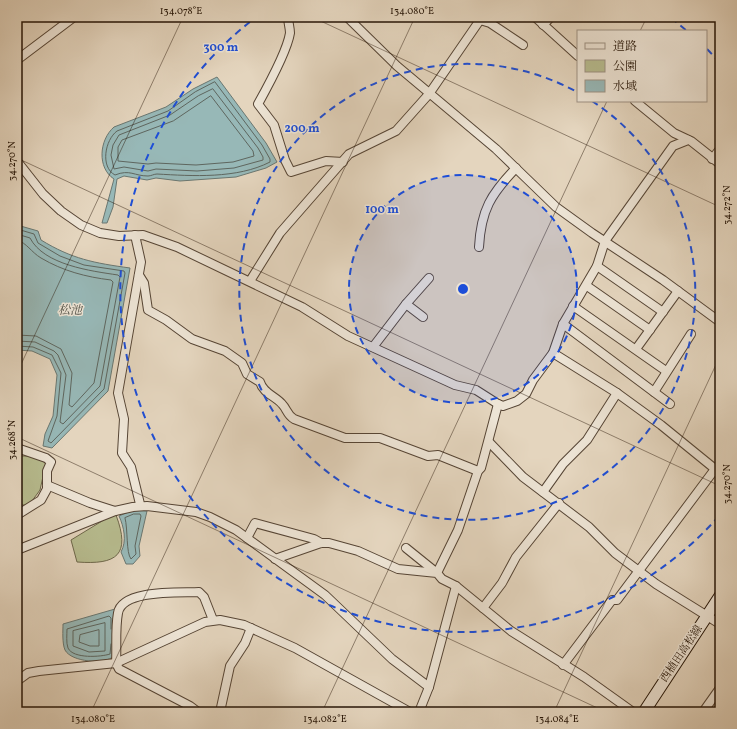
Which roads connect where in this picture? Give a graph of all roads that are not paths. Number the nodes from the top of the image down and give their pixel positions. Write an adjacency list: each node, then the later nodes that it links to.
1 (74, 17): 11 (street)
2 (288, 17): 20 (street)
3 (347, 17): 12 (street)
4 (535, 17): 8 (street)
5 (551, 17): 8 (street)
6 (478, 19): 7 (street); 12 (street)
7 (492, 20): 9 (street)
8 (543, 25): 10 (street)
9 (523, 45)
10 (577, 55)
11 (17, 60)
12 (429, 94): 20 (street); 22 (street)
13 (636, 102): 14 (street)
14 (674, 133): 15 (street); 16 (street)
15 (688, 140): 16 (street); 18 (street)
16 (673, 146): 24 (street)
17 (720, 149): 18 (street)
18 (712, 159): 21 (street)
19 (17, 161): 23 (street)
20 (342, 162): 29 (street)
21 (720, 164)
22 (516, 168): 24 (street); 25 (street)
23 (135, 235): 27 (street); 29 (street)
24 (605, 242): 26 (street); 31 (street)
25 (480, 247)
26 (597, 266): 30 (street); 34 (street)
27 (139, 276): 50 (street); 55 (street)
28 (429, 278): 32 (street)
29 (250, 281): 40 (street)
30 (587, 286): 33 (street); 38 (street)
31 (678, 291): 34 (street); 36 (street)
32 (406, 304): 35 (street); 40 (street)
33 (573, 306): 37 (street); 41 (street)
34 (663, 312): 38 (street)
35 (423, 317)
36 (720, 322)
37 (563, 324): 42 (street); 44 (street)
38 (650, 330): 41 (street)
39 (691, 334): 43 (street)
40 (373, 347): 46 (street)
41 (636, 349): 43 (street)
42 (553, 353): 45 (street); 46 (street)
43 (666, 371): 44 (street)
44 (654, 392): 47 (street)
45 (617, 393): 51 (street); 53 (street)
46 (498, 404): 48 (street)
47 (670, 404)
48 (489, 442): 50 (street); 53 (street)
49 (17, 448): 52 (street)
50 (478, 471): 64 (street)
51 (718, 471): 63 (street)
52 (47, 485): 56 (street); 57 (street)
53 (543, 492): 54 (street)
54 (559, 503): 63 (street); 67 (street)
55 (140, 504)
56 (116, 511): 58 (street); 61 (street)
57 (17, 515)
58 (247, 538): 59 (street); 62 (street)
59 (321, 543): 62 (street); 64 (street)
60 (406, 548): 64 (street)
61 (17, 550)
62 (275, 559): 75 (street)
63 (640, 570): 68 (street); 73 (street)
64 (437, 573): 65 (street)
65 (456, 586): 67 (street); 75 (street)
66 (720, 596): 68 (main road, 西植田高松線)
67 (483, 608): 73 (street)
68 (708, 616): 70 (street); 82 (main road, 西植田高松線)
69 (213, 620): 71 (street); 72 (street); 72 (street)
70 (720, 624)
71 (251, 628): 78 (street); 79 (street)
72 (116, 663): 74 (street); 77 (street)
73 (563, 665): 81 (street)
74 (17, 681)
75 (429, 687): 80 (street)
76 (720, 688): 83 (street)
77 (198, 712)
78 (220, 712)
79 (410, 712)
80 (419, 712)
81 (632, 712)
82 (644, 712)
83 (703, 712)

